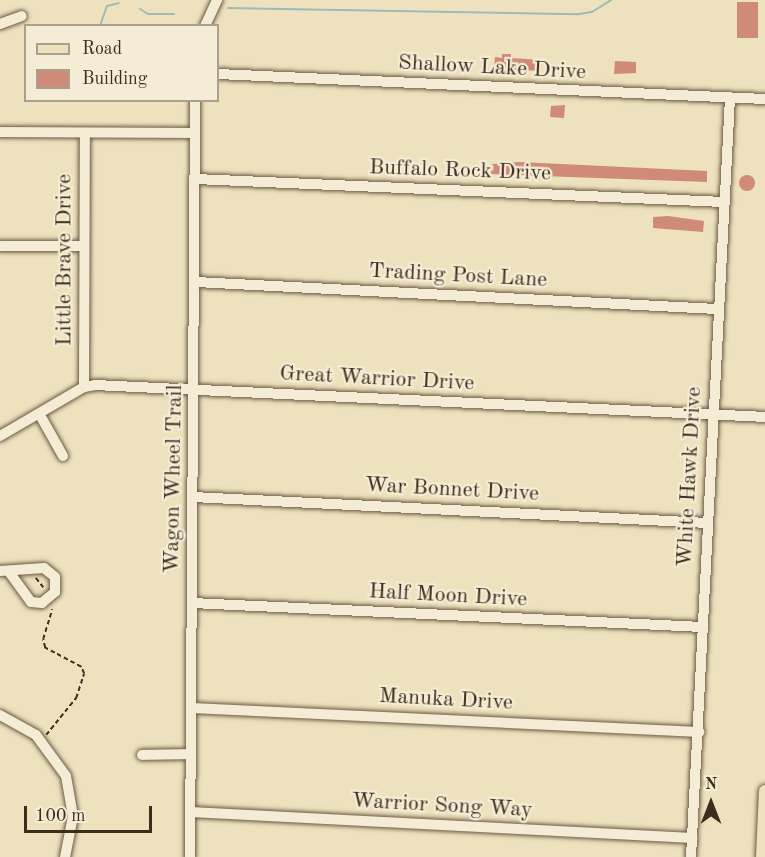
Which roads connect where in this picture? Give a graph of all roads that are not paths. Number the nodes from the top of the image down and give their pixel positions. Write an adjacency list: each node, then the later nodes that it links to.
1 (217, 0): 4 (street)
2 (22, 16): 3 (street)
3 (0, 24)
4 (206, 24)
5 (219, 74): 6 (street, Shallow Lake Drive)
6 (730, 98): 7 (street, Shallow Lake Drive); 13 (street, White Hawk Drive)
7 (765, 99)
8 (195, 102): 11 (street, Wagon Wheel Trail)
9 (0, 132): 10 (street)
10 (85, 133): 11 (street); 15 (street, Little Brave Drive)
11 (194, 133): 12 (street, Wagon Wheel Trail)
12 (195, 179): 13 (street, Buffalo Rock Drive); 16 (street, Wagon Wheel Trail)
13 (724, 202): 17 (street, White Hawk Drive)
14 (0, 246): 15 (street)
15 (84, 246): 18 (street, Little Brave Drive)
16 (196, 282): 17 (street, Trading Post Lane); 19 (street, Wagon Wheel Trail)
17 (717, 309): 20 (street, White Hawk Drive)
18 (84, 387): 19 (street, Great Warrior Drive); 21 (street)
19 (194, 390): 20 (street, Great Warrior Drive); 25 (street, Wagon Wheel Trail)
20 (713, 414): 22 (street, Great Warrior Drive); 26 (street, White Hawk Drive)
21 (40, 415): 23 (street); 24 (street)
22 (765, 417)
23 (0, 436)
24 (63, 456)
25 (193, 497): 26 (street, War Bonnet Drive); 28 (street, Wagon Wheel Trail)
26 (708, 523): 29 (street, White Hawk Drive)
27 (4, 572): 27 (street)
28 (192, 603): 29 (street, Half Moon Drive); 30 (street, Wagon Wheel Trail)
29 (703, 627): 32 (street, White Hawk Drive)
30 (192, 708): 32 (street, Manuka Drive); 33 (street, Wagon Wheel Trail)
31 (0, 715): 38 (street)
32 (699, 732): 37 (street, White Hawk Drive)
33 (190, 754): 34 (street); 36 (street, Wagon Wheel Trail)
34 (142, 755)
35 (765, 791): 41 (main road)
36 (191, 812): 37 (street, Warrior Song Way); 39 (street, Wagon Wheel Trail)
37 (692, 838): 40 (street, White Hawk Drive)
38 (65, 857)
39 (190, 857)
40 (691, 857)
41 (762, 857)

